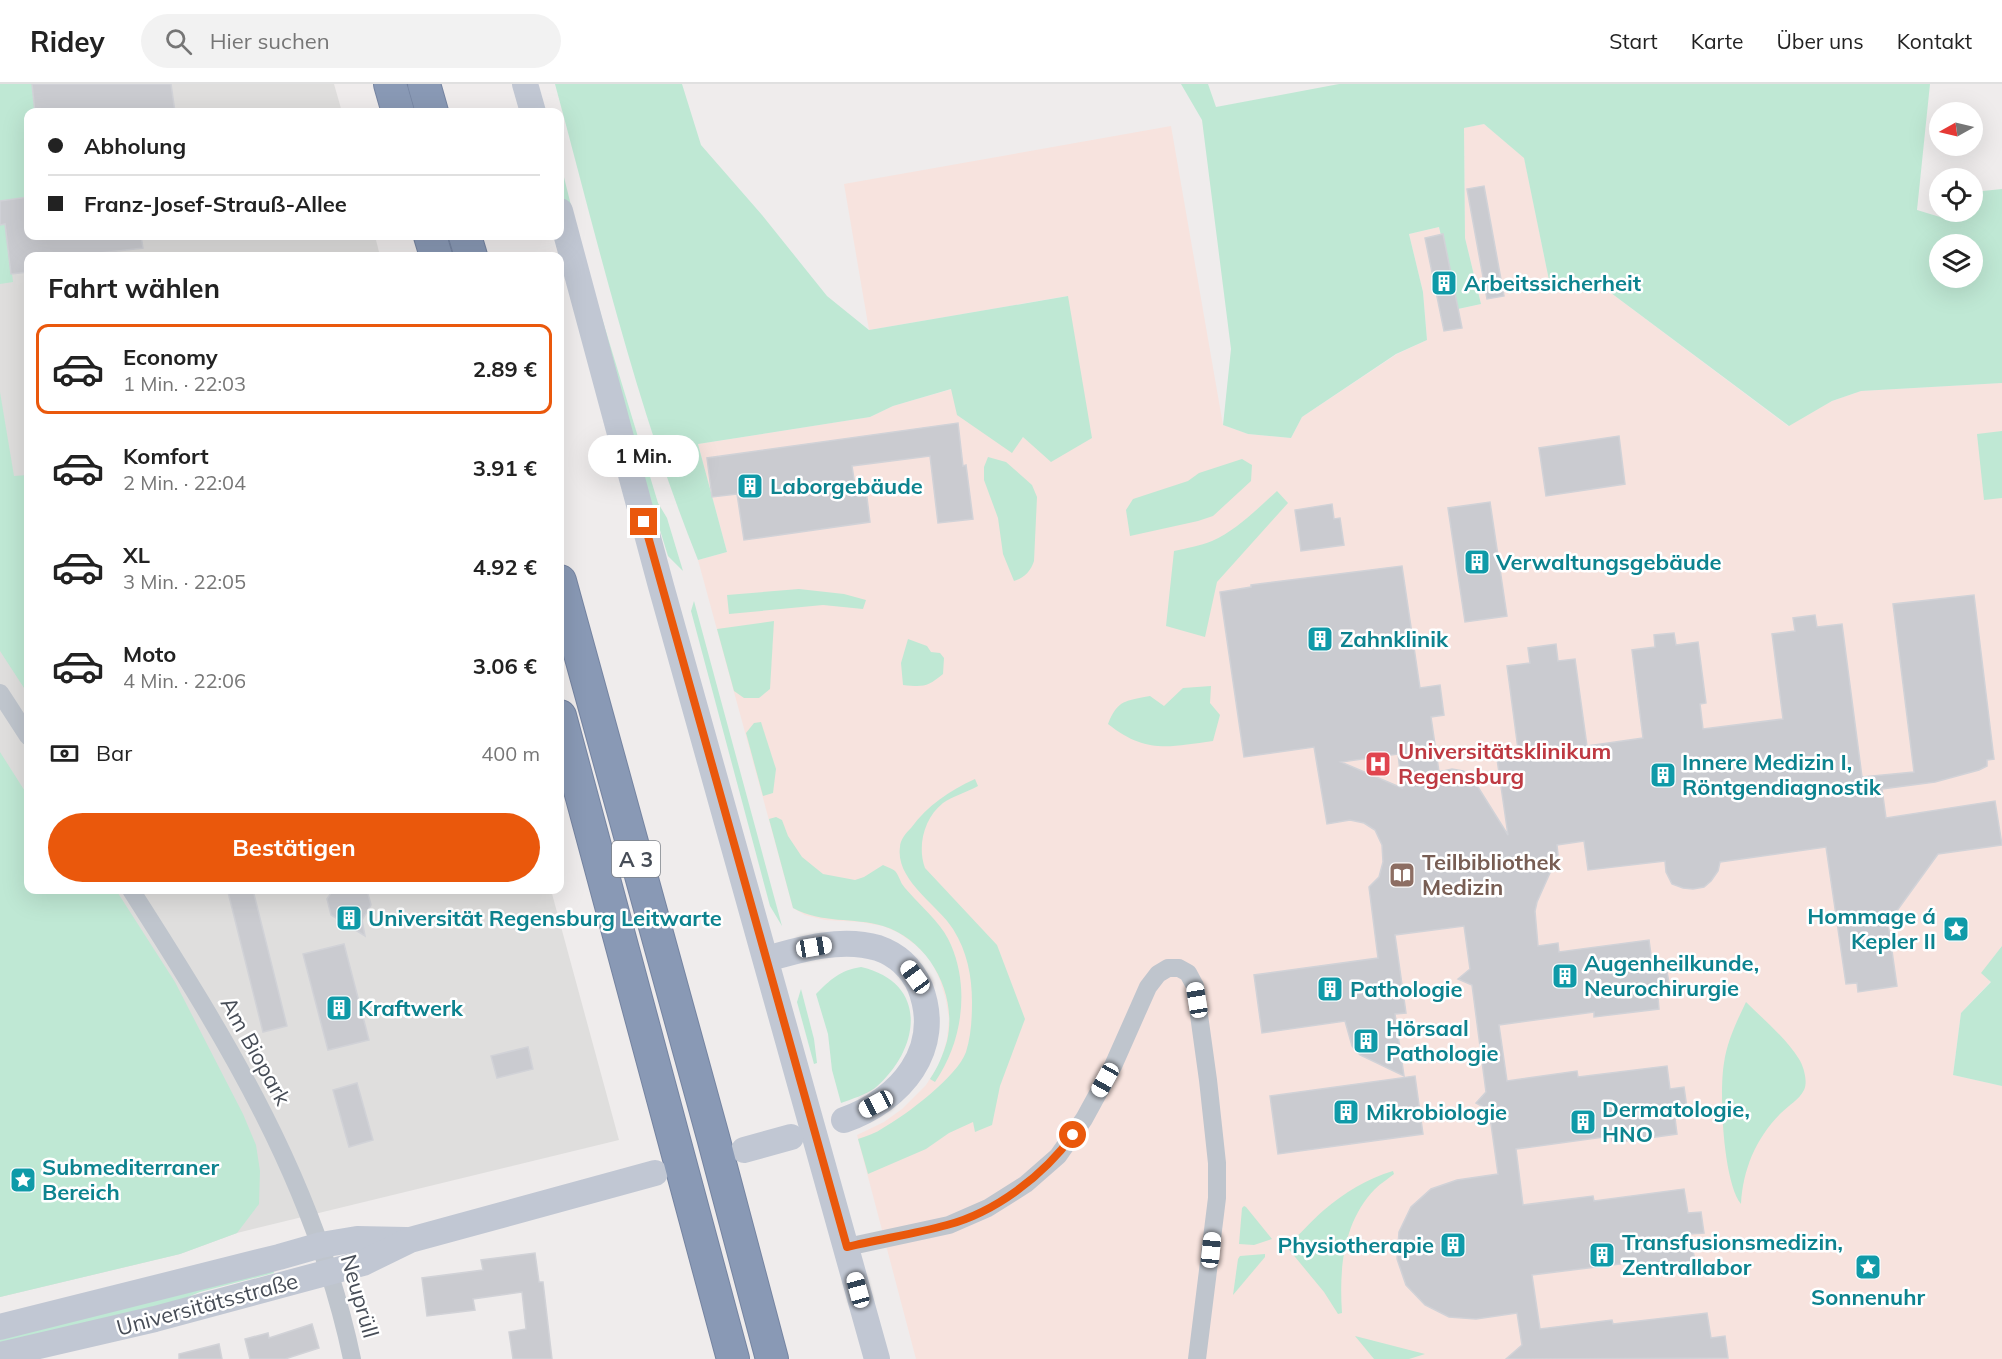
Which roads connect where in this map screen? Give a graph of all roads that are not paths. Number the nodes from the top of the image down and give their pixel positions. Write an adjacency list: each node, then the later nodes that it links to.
1 (390, 84): 4 (highway)
2 (424, 84): 5 (highway)
3 (525, 84): 6 (street)
4 (397, 108)
5 (431, 108)
6 (532, 108)
7 (564, 226): 13 (street)
8 (564, 596): 26 (highway, A 3)
9 (0, 693): 10 (street)
10 (24, 730)
11 (564, 731): 25 (highway, A 3)
12 (134, 894): 19 (street, Am Biopark)
13 (766, 959): 14 (street); 20 (street)
14 (844, 1120)
15 (791, 1137): 16 (street)
16 (744, 1150)
17 (655, 1173): 18 (street, Universitätsstraße)
18 (410, 1240): 19 (street, Universitätsstraße); 21 (street, Universitätsstraße)
19 (321, 1245): 21 (street, Neuprüll); 22 (street, Universitätsstraße)
20 (847, 1247): 27 (street); 28 (street)
21 (329, 1272): 23 (street, Universitätsstraße); 24 (street, Neuprüll)
22 (0, 1327)
23 (0, 1355)
24 (352, 1359)
25 (733, 1359)
26 (772, 1359)
27 (877, 1359)
28 (1197, 1359)

